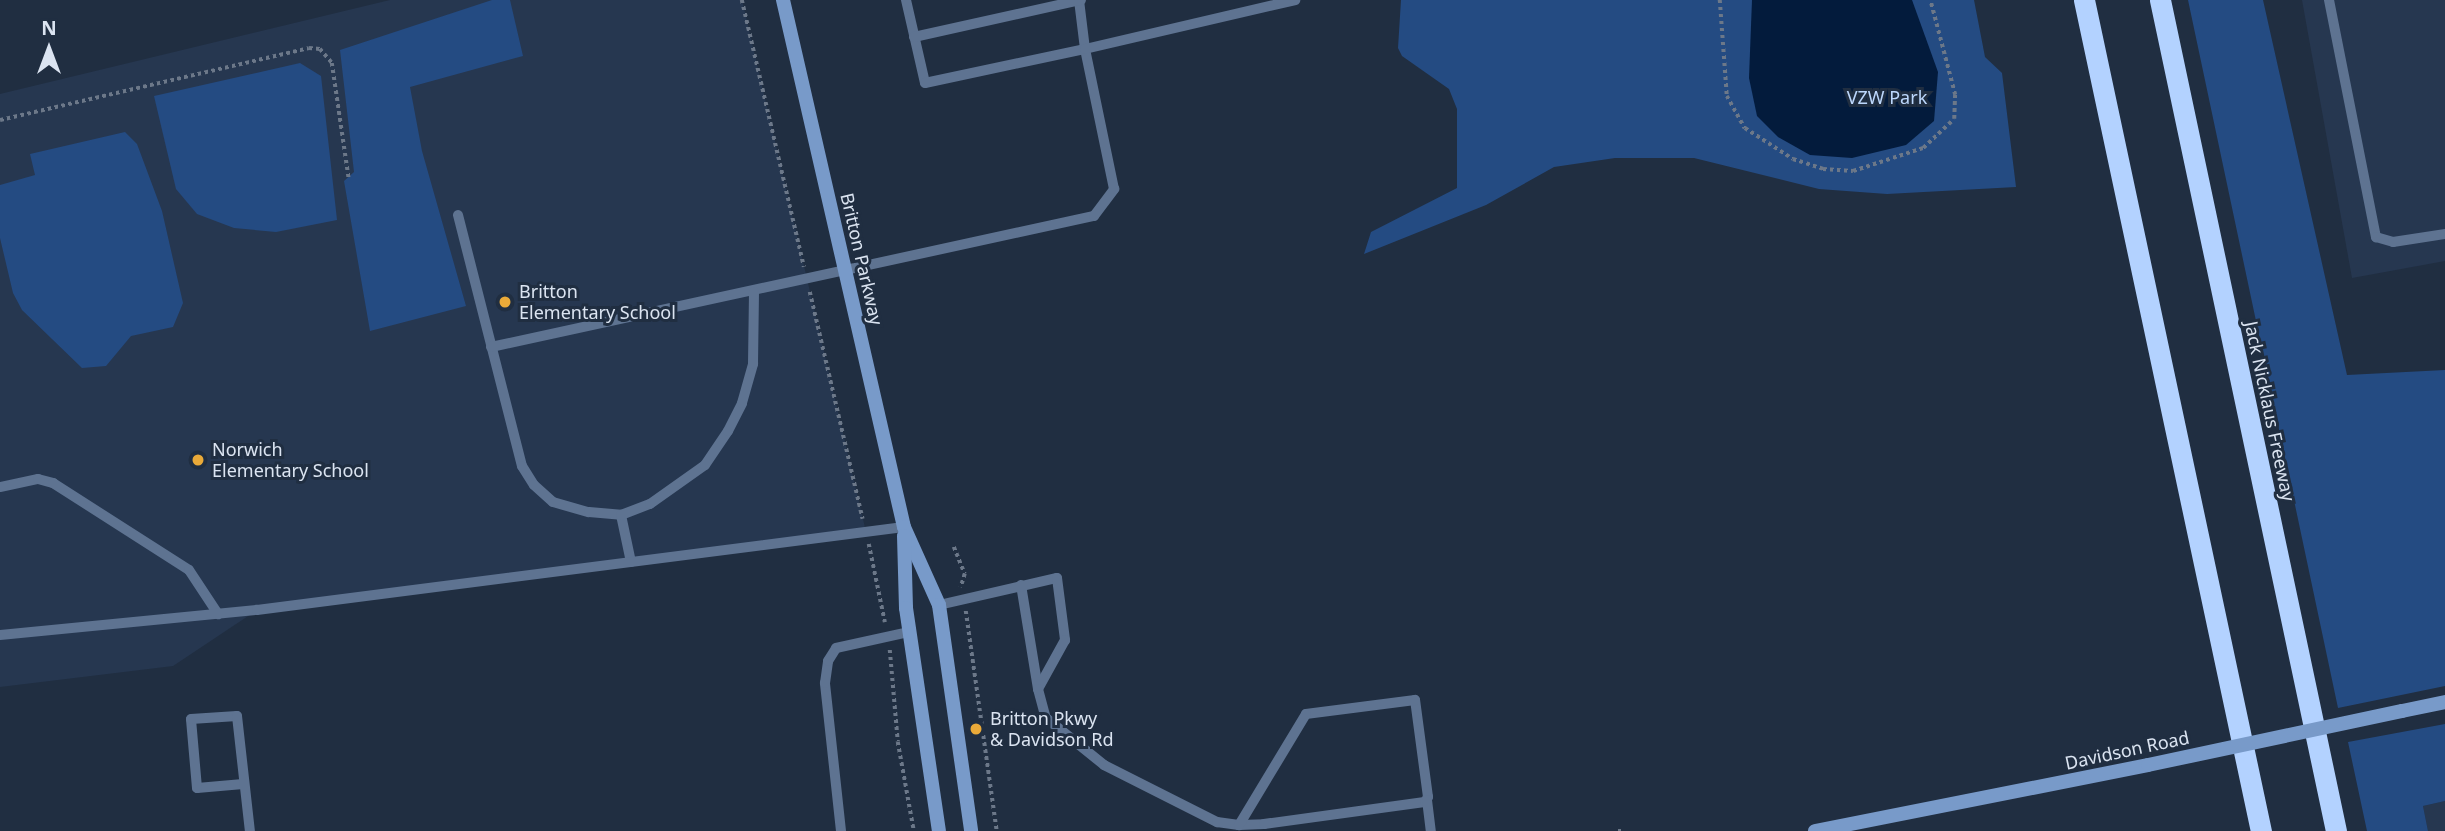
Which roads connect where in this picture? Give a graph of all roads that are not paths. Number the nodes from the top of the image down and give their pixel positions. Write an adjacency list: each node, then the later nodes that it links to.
1 (783, 0): 12 (main road, Britton Parkway)
2 (906, 0): 8 (lane)
3 (1080, 0): 8 (lane); 9 (lane)
4 (1296, 0): 9 (lane)
5 (2084, 0): 35 (highway)
6 (2160, 0): 36 (highway, Jack Nicklaus Freeway)
7 (2329, 0): 11 (lane)
8 (915, 37): 9 (lane)
9 (1085, 49): 12 (lane)
10 (458, 215): 14 (lane)
11 (2445, 234)
12 (844, 269): 13 (lane); 17 (main road, Britton Parkway)
13 (754, 292): 14 (lane); 16 (lane)
14 (491, 347): 16 (lane)
15 (0, 487): 21 (lane)
16 (621, 515): 18 (lane)
17 (904, 527): 18 (lane); 20 (main road, Britton Parkway); 22 (main road, Britton Parkway)
18 (631, 562): 21 (lane)
19 (1021, 585): 20 (lane); 24 (lane); 24 (lane)
20 (939, 605): 32 (main road, Britton Parkway)
21 (218, 614): 23 (lane)
22 (909, 632): 30 (lane); 31 (main road, Britton Parkway)
23 (0, 635)
24 (1038, 689): 28 (lane)
25 (2445, 702): 34 (main road, Davidson Road, bridge)
26 (243, 784): 26 (lane); 29 (lane)
27 (1427, 800): 28 (lane); 28 (lane); 33 (lane)
28 (1239, 825)
29 (250, 831)
30 (841, 831)
31 (939, 831)
32 (971, 831)
33 (1431, 831)
34 (1815, 831)
35 (2260, 831)
36 (2336, 831)

